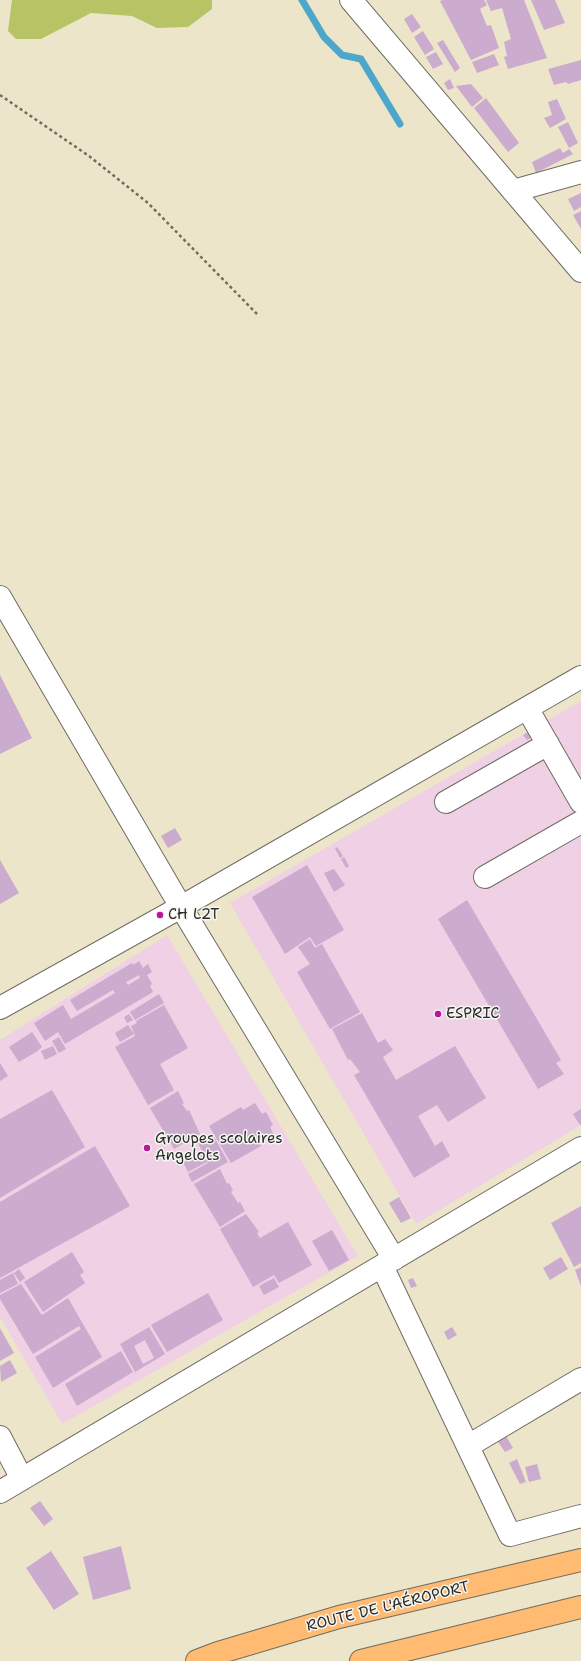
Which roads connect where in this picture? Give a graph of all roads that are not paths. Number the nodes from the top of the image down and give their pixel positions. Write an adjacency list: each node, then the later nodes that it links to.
1 (351, 0): 3 (street)
2 (581, 172): 3 (street)
3 (513, 191): 4 (street)
4 (581, 270)
5 (0, 597): 13 (street)
6 (581, 677): 7 (street)
7 (527, 708): 8 (street); 13 (street)
8 (548, 744): 9 (street); 10 (street)
9 (446, 802)
10 (581, 802)
11 (581, 822): 12 (street)
12 (485, 877)
13 (181, 907): 14 (street); 16 (street)
14 (0, 1008)
15 (581, 1148): 16 (street)
16 (388, 1263): 19 (street); 20 (street)
17 (581, 1379): 19 (street)
18 (0, 1437): 20 (street)
19 (468, 1446): 22 (street)
20 (22, 1479): 21 (street)
21 (0, 1492)
22 (581, 1516)
23 (581, 1560): 25 (highway, ROUTE DE L'AÉROPORT)
24 (581, 1607): 26 (highway)
25 (197, 1661)
26 (361, 1661)

